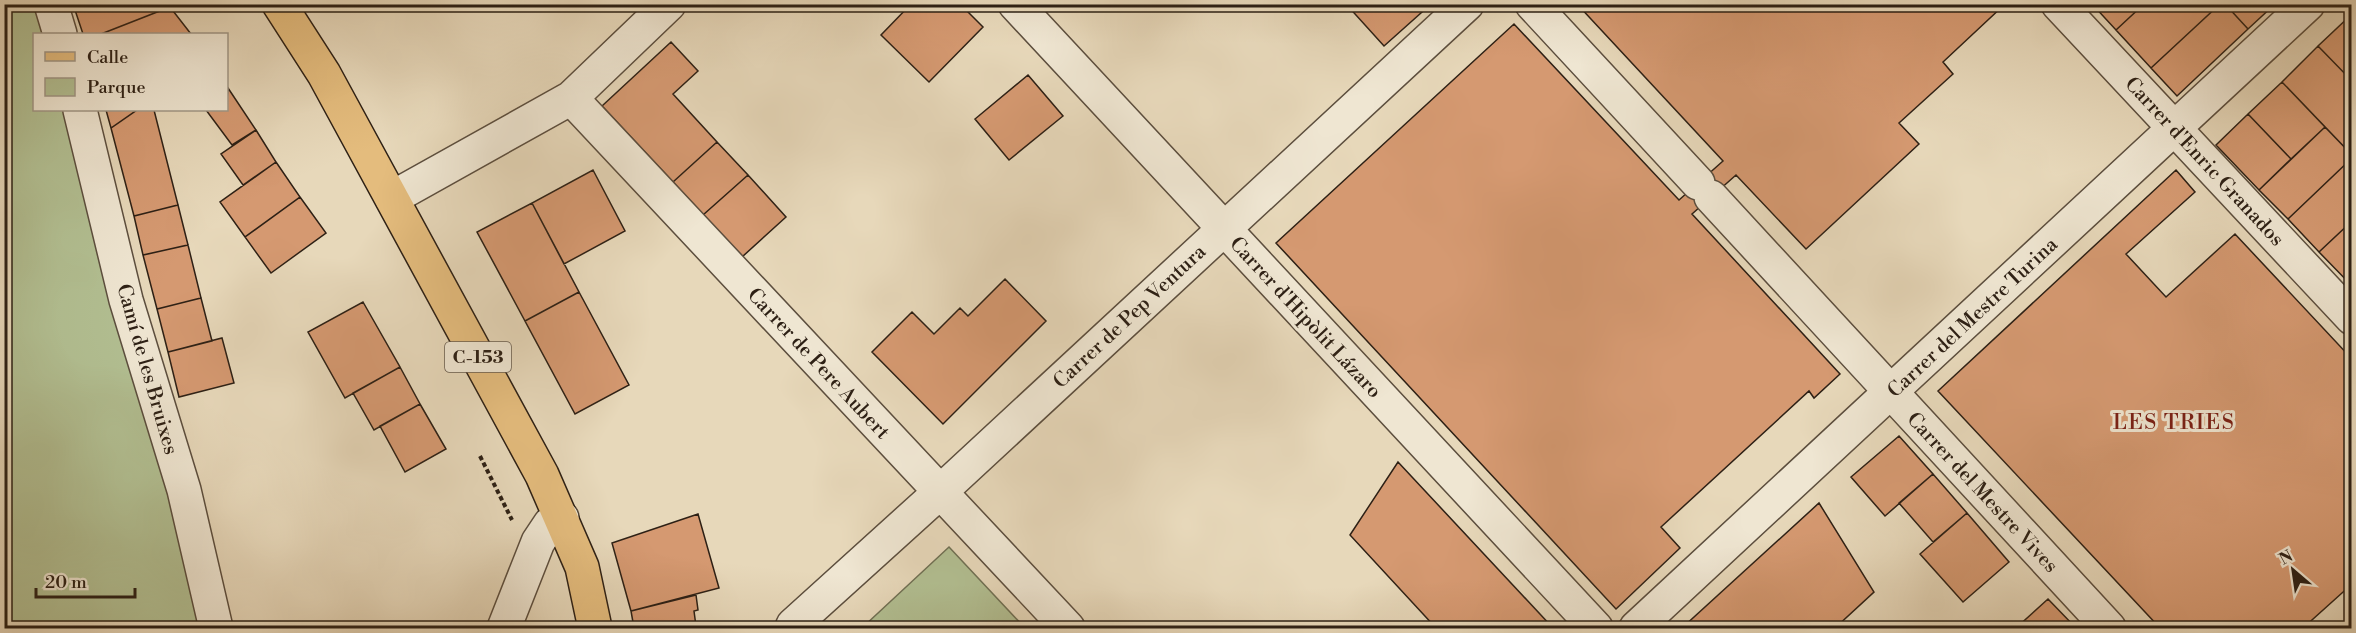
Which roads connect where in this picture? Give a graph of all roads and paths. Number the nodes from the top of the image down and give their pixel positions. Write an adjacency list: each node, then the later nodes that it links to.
1 (51, 4): 9 (street)
2 (279, 4): 13 (main road, C-153)
3 (669, 4): 10 (street)
4 (1015, 4): 14 (street, Carrer d'Hipòlit Lázaro)
5 (1467, 4): 14 (street, Carrer de Pep Ventura)
6 (1532, 4): 16 (street, Carrer del Mestre Vives)
7 (2058, 4): 12 (street, Carrer d'Enric Granados)
8 (2308, 4): 12 (street, Carrer del Mestre Turina)
9 (60, 33)
10 (571, 98): 13 (street); 17 (street, Carrer de Pere Aubert)
11 (80, 111): 19 (street, Camí de les Bruixes)
12 (2174, 129): 15 (street, Carrer d'Enric Granados); 16 (street, Carrer del Mestre Turina)
13 (392, 198): 18 (main road, C-153)
14 (1223, 228): 17 (street, Carrer de Pep Ventura); 24 (street, Carrer d'Hipòlit Lázaro)
15 (2352, 318)
16 (1890, 392): 25 (street, Carrer del Mestre Turina); 26 (street, Carrer del Mestre Vives)
17 (940, 492): 22 (street, Carrer de Pep Ventura); 23 (street, Carrer de Pere Aubert)
18 (562, 518): 20 (street); 21 (main road, C-153)
19 (216, 628)
20 (504, 628)
21 (595, 628)
22 (792, 628)
23 (1068, 628)
24 (1596, 628)
25 (1635, 628)
26 (2109, 628)

